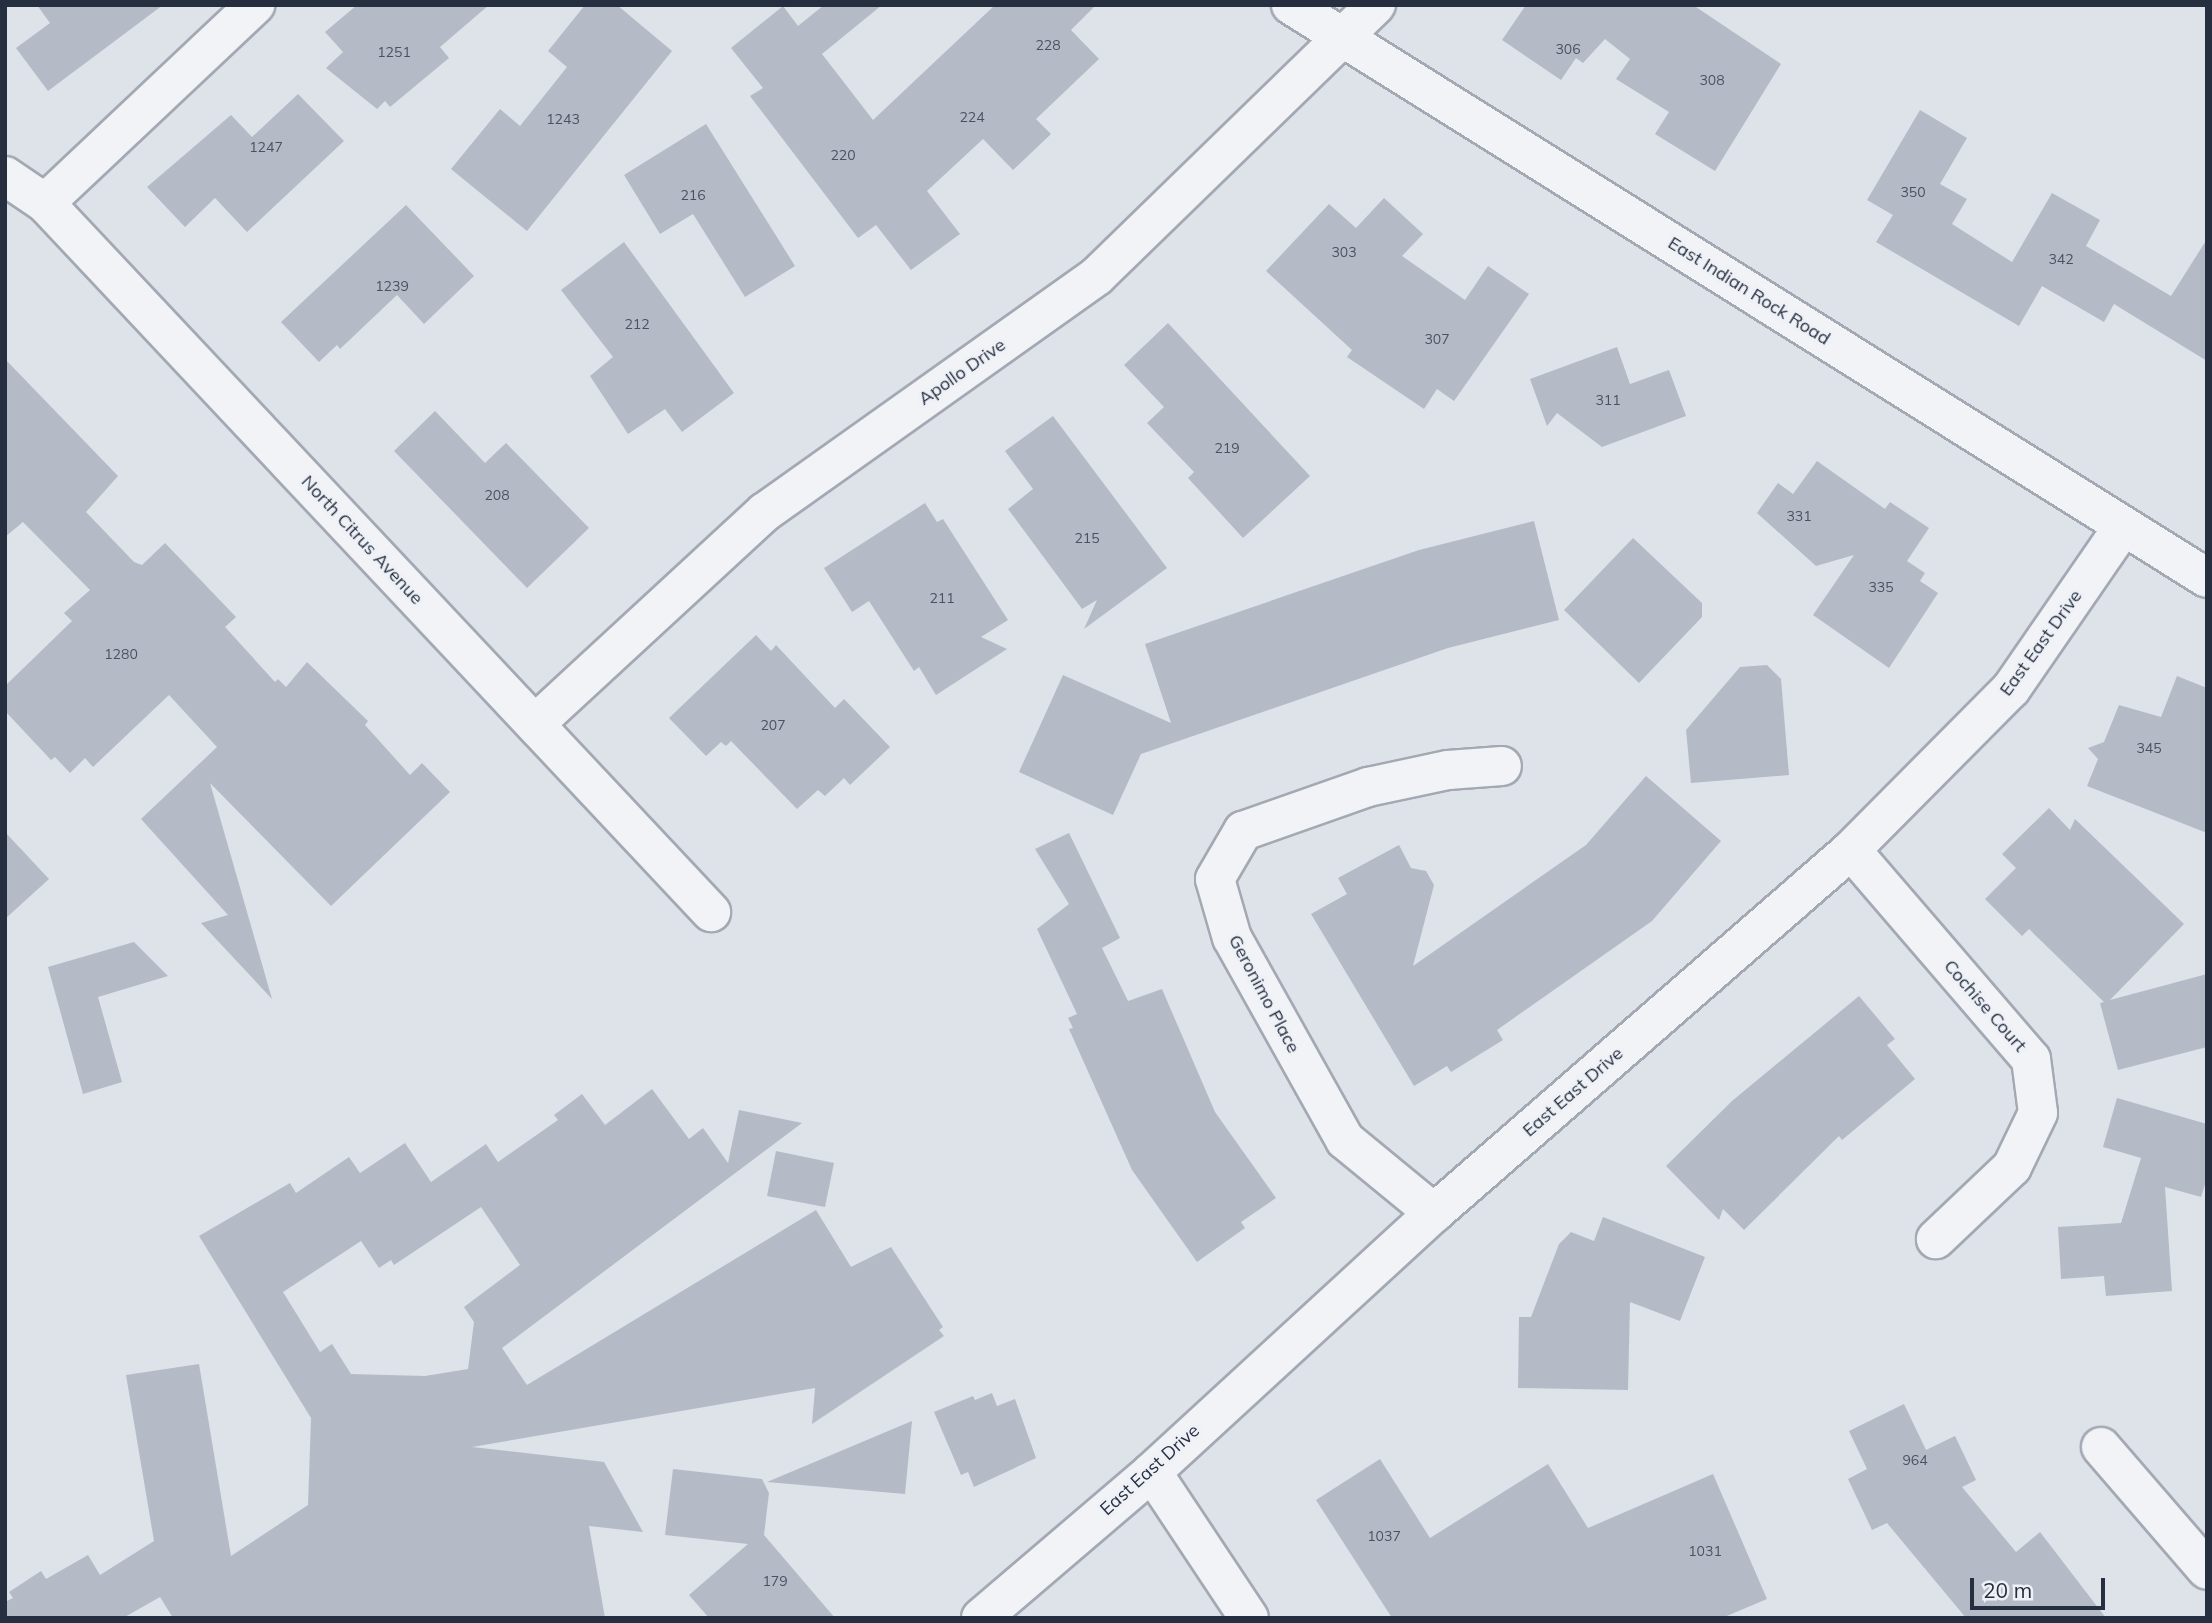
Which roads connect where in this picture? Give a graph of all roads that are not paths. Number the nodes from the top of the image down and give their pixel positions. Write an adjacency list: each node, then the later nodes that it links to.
1 (255, 5): 6 (street)
2 (1291, 5): 4 (street, East Indian Rock Road)
3 (1376, 5): 4 (street, Apollo Drive)
4 (1342, 39): 7 (street, East Indian Rock Road); 9 (street, Apollo Drive)
5 (5, 176): 6 (street, North Citrus Avenue)
6 (45, 203): 9 (street, North Citrus Avenue)
7 (2122, 528): 8 (street, East Indian Rock Road); 11 (street, East East Drive)
8 (2207, 578)
9 (535, 724): 12 (street, North Citrus Avenue)
10 (1502, 766): 13 (street, Geronimo Place)
11 (1851, 850): 13 (street, East East Drive); 14 (street, Cochise Court)
12 (711, 912)
13 (1434, 1213): 16 (street, East East Drive)
14 (1936, 1239)
15 (2101, 1447): 17 (street)
16 (1152, 1472): 18 (street, East East Drive); 19 (street)
17 (2207, 1570)
18 (981, 1618)
19 (1248, 1618)

